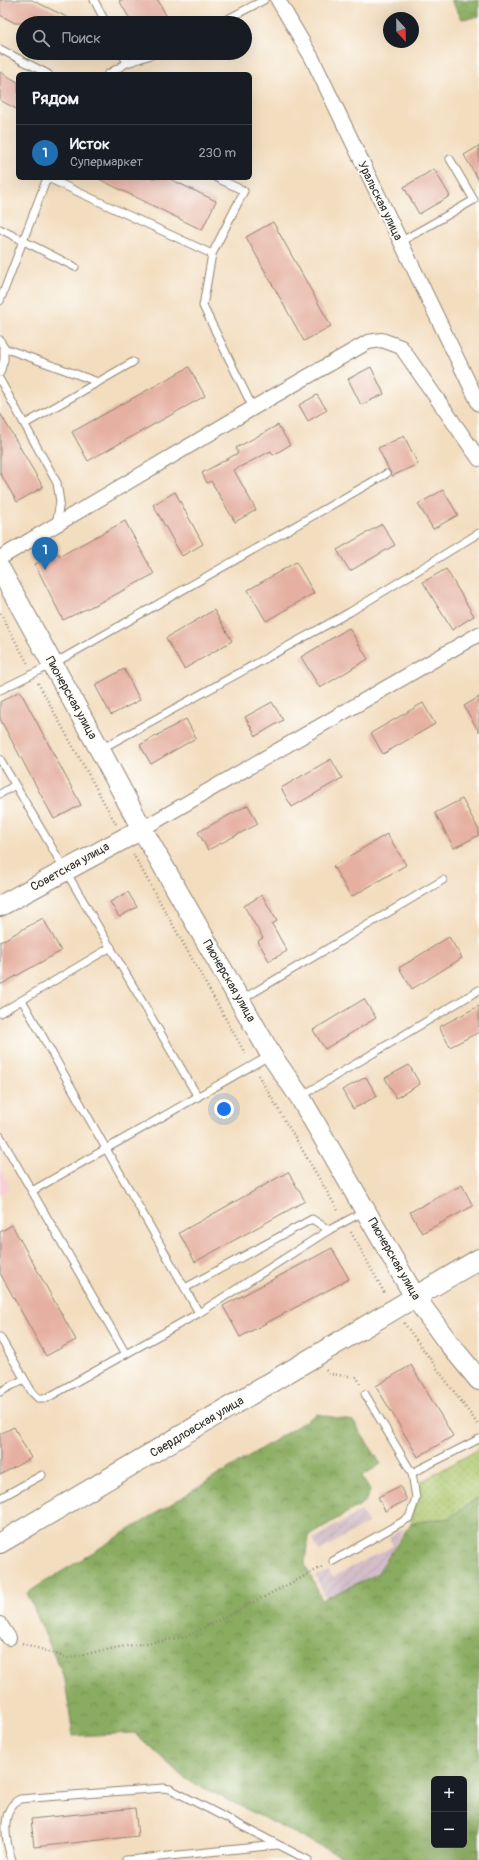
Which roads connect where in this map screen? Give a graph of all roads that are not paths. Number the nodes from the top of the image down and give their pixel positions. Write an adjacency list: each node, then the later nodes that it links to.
1 (94, 0): 4 (lane)
2 (264, 0): 5 (lane)
3 (278, 0): 20 (street, Уральская улица)
4 (102, 16)
5 (233, 16)
6 (0, 49): 7 (lane)
7 (16, 57)
8 (21, 60): 12 (lane)
9 (126, 60): 11 (lane)
10 (136, 60): 11 (lane)
11 (127, 63): 13 (lane)
12 (44, 72)
13 (111, 72)
14 (450, 159): 20 (lane)
15 (47, 180): 19 (lane)
16 (52, 180): 21 (lane)
17 (220, 180): 21 (lane)
18 (0, 230): 19 (lane)
19 (23, 240): 22 (lane); 23 (lane)
20 (400, 242): 30 (street, Уральская улица)
21 (212, 254): 31 (lane)
22 (75, 267)
23 (0, 301)
24 (0, 340): 25 (lane)
25 (4, 348): 27 (lane); 29 (lane)
26 (133, 362): 29 (lane)
27 (0, 373)
28 (0, 380): 32 (lane)
29 (98, 382): 32 (lane)
30 (479, 404)
31 (253, 408): 33 (street); 35 (street)
32 (24, 424): 35 (lane)
33 (479, 459)
34 (386, 474): 40 (lane)
35 (55, 527): 37 (street)
36 (479, 533): 42 (lane)
37 (0, 558)
38 (0, 569): 40 (street, Пионерская улица)
39 (479, 634): 46 (street)
40 (53, 664): 41 (lane); 42 (street, Пионерская улица)
41 (0, 690)
42 (100, 750): 46 (street, Пионерская улица)
43 (0, 759): 44 (lane)
44 (15, 786): 45 (lane); 47 (lane)
45 (0, 794)
46 (142, 829): 47 (street, Советская улица); 53 (street, Пионерская улица)
47 (65, 870): 49 (street, Советская улица); 50 (lane)
48 (443, 880): 53 (lane)
49 (0, 906)
50 (111, 947): 52 (lane); 56 (lane)
51 (479, 990): 57 (lane)
52 (22, 1000): 54 (lane); 59 (lane)
53 (240, 1001): 55 (street, Пионерская улица)
54 (0, 1013)
55 (271, 1055): 56 (lane); 57 (street, Пионерская улица)
56 (198, 1097): 59 (lane)
57 (300, 1097): 61 (street, Пионерская улица)
58 (0, 1136): 60 (lane)
59 (106, 1149): 60 (lane); 64 (lane)
60 (32, 1191): 68 (lane)
61 (366, 1211): 62 (lane); 65 (street, Пионерская улица)
62 (329, 1230): 64 (lane); 66 (lane)
63 (479, 1259): 65 (street, Свердловская улица)
64 (185, 1288): 66 (lane)
65 (415, 1296): 70 (street, Пионерская улица); 77 (street, Свердловская улица)
66 (199, 1313): 68 (lane)
67 (0, 1338): 69 (lane)
68 (126, 1354): 69 (lane)
69 (24, 1379): 71 (lane)
70 (479, 1380)
71 (0, 1392)
72 (365, 1394): 74 (lane)
73 (479, 1439): 74 (lane)
74 (412, 1472): 78 (lane)
75 (42, 1475): 76 (lane)
76 (0, 1498)
77 (0, 1543)
78 (333, 1561)
79 (0, 1624): 80 (street)
80 (9, 1638)
81 (264, 1838): 82 (lane); 83 (lane); 85 (lane)
82 (277, 1844): 83 (lane); 87 (lane)
83 (259, 1846): 84 (lane)
84 (140, 1859): 86 (lane)
85 (12, 1860)
86 (126, 1860)
87 (308, 1860)

